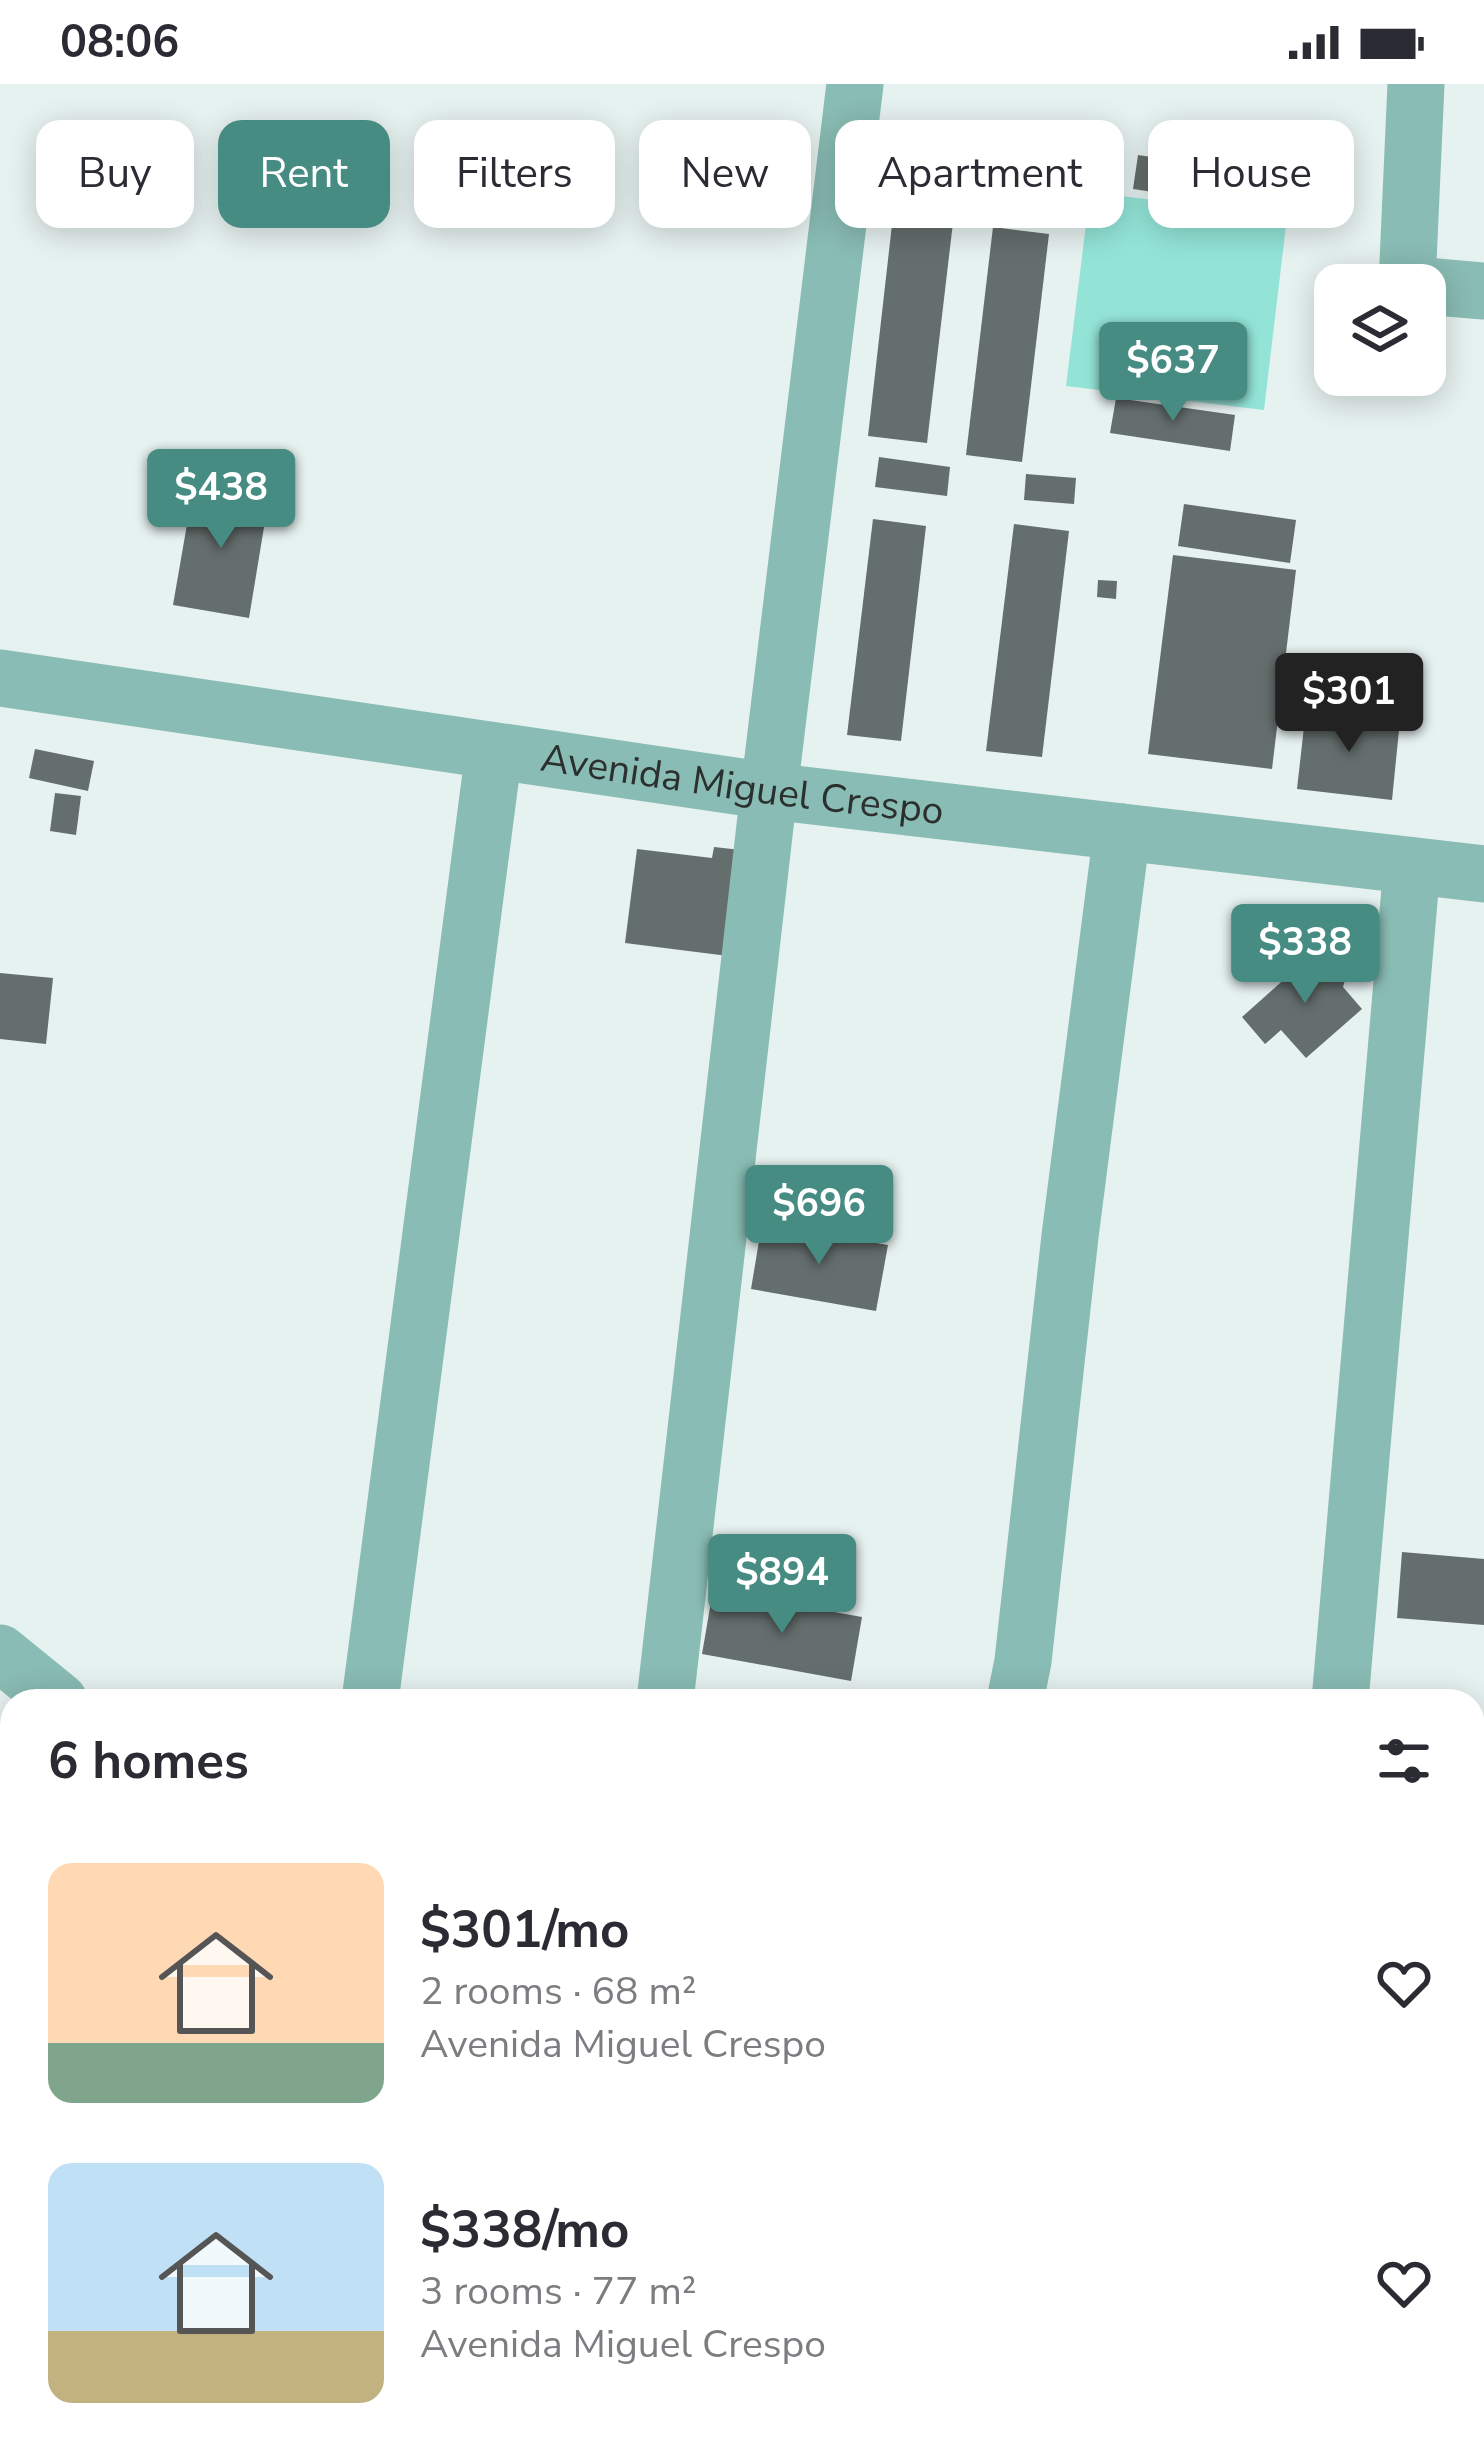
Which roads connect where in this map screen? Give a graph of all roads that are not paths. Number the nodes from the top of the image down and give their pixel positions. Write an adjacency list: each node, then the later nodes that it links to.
1 (855, 84): 8 (street)
2 (1416, 84): 3 (street)
3 (1408, 264)
4 (1446, 287): 5 (street)
5 (1484, 291)
6 (0, 678): 7 (street, Avenida Miguel Crespo)
7 (494, 751): 8 (street, Avenida Miguel Crespo); 14 (street)
8 (769, 791): 9 (street, Avenida Miguel Crespo); 15 (street)
9 (1122, 832): 10 (street, Avenida Miguel Crespo); 16 (street)
10 (1412, 866): 11 (street, Avenida Miguel Crespo); 17 (street)
11 (1484, 874)
12 (0, 1653): 13 (street)
13 (44, 1689)
14 (372, 1689)
15 (666, 1689)
16 (1018, 1689)
17 (1341, 1689)

